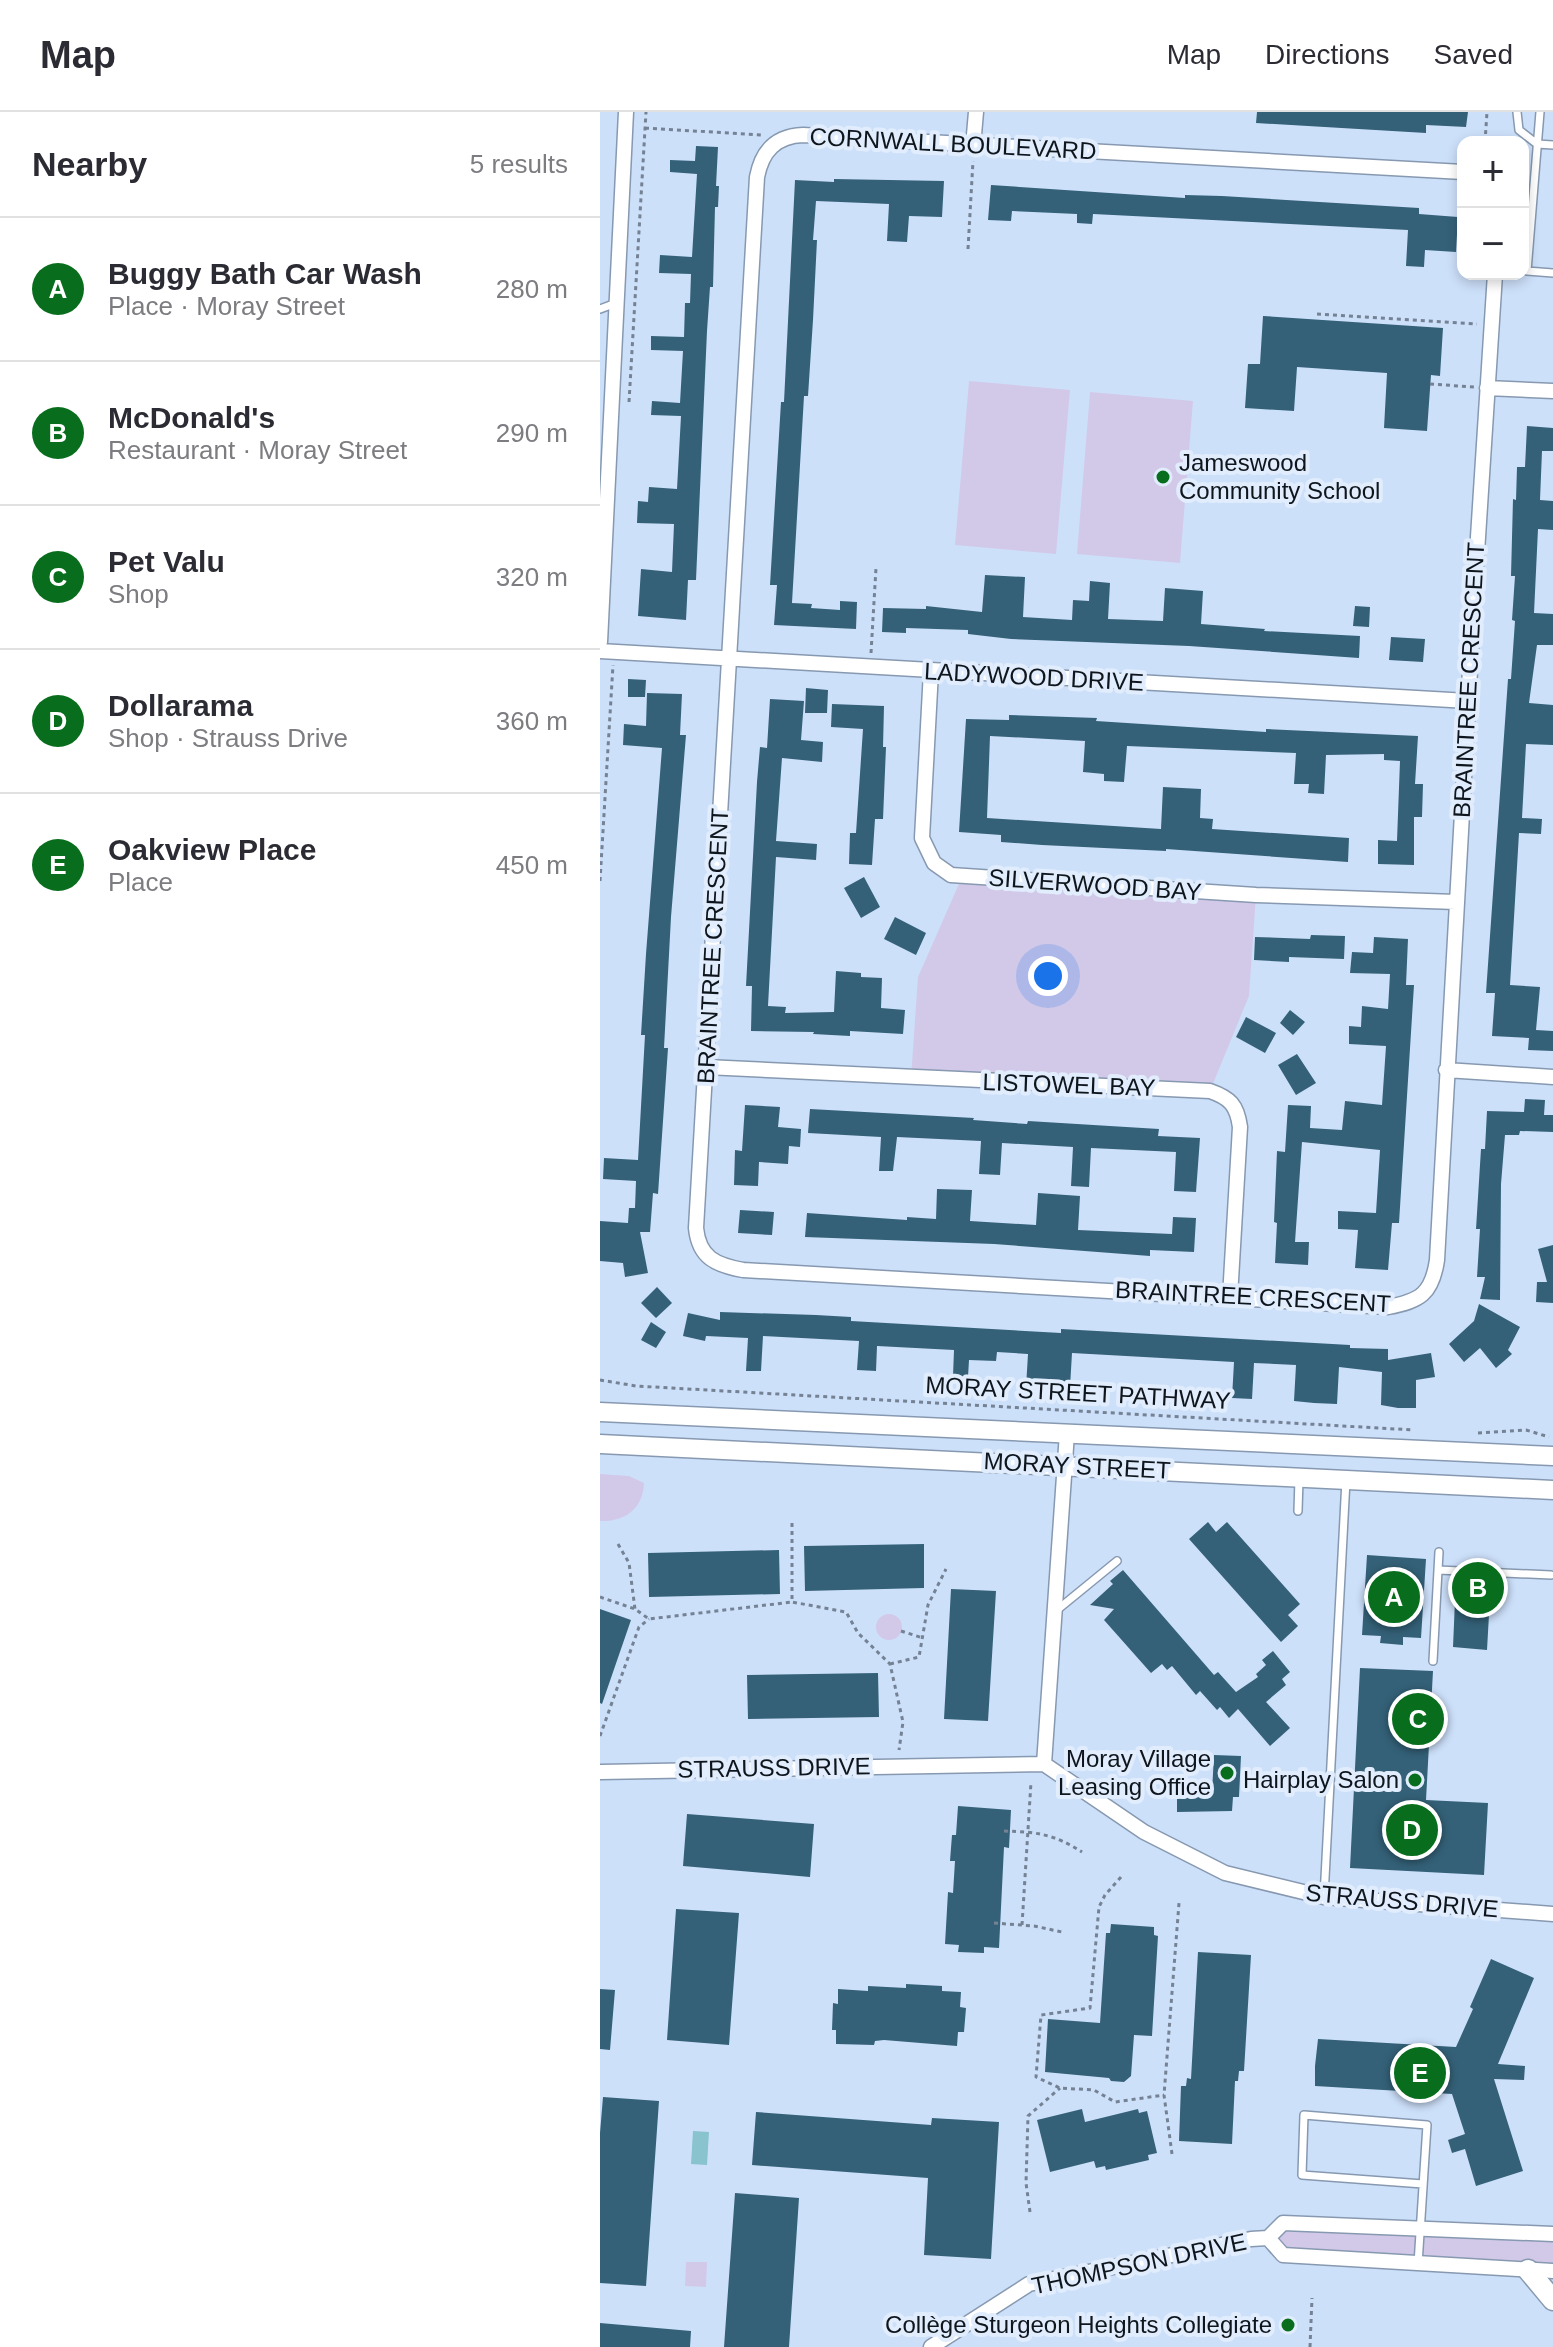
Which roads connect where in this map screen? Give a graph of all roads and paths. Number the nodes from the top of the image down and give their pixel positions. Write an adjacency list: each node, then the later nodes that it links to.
1 (626, 112): 8 (street)
2 (646, 112): 7 (path)
3 (976, 112): 13 (street)
4 (1487, 112): 9 (path)
5 (1517, 112): 11 (lane)
6 (1540, 112): 11 (lane)
7 (645, 128): 8 (path); 10 (path); 25 (path)
8 (625, 129): 18 (street)
9 (1485, 136)
10 (781, 139): 13 (street, CORNWALL BOULEVARD); 30 (street, CORNWALL BOULEVARD)
11 (1537, 144): 12 (lane); 16 (lane)
12 (1553, 145)
13 (973, 146): 14 (street, CORNWALL BOULEVARD); 15 (path)
14 (1457, 172)
15 (968, 249)
16 (1553, 273)
17 (1495, 280): 21 (street, BRAINTREE CRESCENT)
18 (616, 303): 19 (lane); 26 (street)
19 (600, 309)
20 (1317, 314): 21 (path)
21 (1492, 325): 23 (street, BRAINTREE CRESCENT)
22 (1430, 384): 23 (path)
23 (1487, 388): 24 (street); 33 (street, BRAINTREE CRESCENT)
24 (1553, 391)
25 (628, 414)
26 (604, 460): 28 (street)
27 (876, 568): 31 (path)
28 (600, 642)
29 (607, 652): 30 (street, LADYWOOD DRIVE); 34 (path)
30 (729, 659): 31 (street, LADYWOOD DRIVE); 36 (street, BRAINTREE CRESCENT)
31 (870, 668): 32 (street, LADYWOOD DRIVE)
32 (931, 671): 33 (street, LADYWOOD DRIVE); 35 (street, SILVERWOOD BAY)
33 (1468, 701): 35 (street, BRAINTREE CRESCENT)
34 (600, 881)
35 (1456, 902): 37 (street, BRAINTREE CRESCENT)
36 (706, 1067): 39 (street, BRAINTREE CRESCENT); 39 (street, LISTOWEL BAY)
37 (1446, 1070): 38 (street); 39 (street, BRAINTREE CRESCENT)
38 (1553, 1077)
39 (1230, 1297)
40 (600, 1380): 42 (path, MORAY STREET PATHWAY)
41 (600, 1412): 43 (street, MORAY STREET)
42 (1425, 1431)
43 (1067, 1433): 47 (street, MORAY STREET); 48 (street)
44 (1471, 1434): 45 (path)
45 (1553, 1437)
46 (600, 1444): 48 (street, MORAY STREET)
47 (1553, 1456)
48 (1066, 1465): 49 (street, MORAY STREET); 63 (street)
49 (1299, 1476): 50 (street, MORAY STREET); 52 (lane)
50 (1346, 1479): 51 (street, MORAY STREET); 78 (lane)
51 (1553, 1490)
52 (1298, 1511)
53 (792, 1523): 61 (path)
54 (618, 1544): 62 (path)
55 (1439, 1552): 58 (lane)
56 (1117, 1561): 63 (lane)
57 (946, 1569): 66 (path)
58 (1438, 1570): 59 (lane); 67 (lane)
59 (1551, 1575)
60 (600, 1596): 62 (path)
61 (792, 1602): 64 (path); 68 (path)
62 (635, 1609): 64 (path)
63 (1056, 1610): 70 (street)
64 (649, 1619): 69 (path)
65 (901, 1631): 66 (path)
66 (923, 1638): 68 (path)
67 (1433, 1661)
68 (890, 1664): 71 (path)
69 (600, 1736)
70 (1044, 1764): 71 (street, STRAUSS DRIVE); 78 (street, STRAUSS DRIVE)
71 (896, 1766): 72 (street, STRAUSS DRIVE)
72 (600, 1772)
73 (1031, 1782): 75 (path)
74 (1004, 1831): 75 (path)
75 (1028, 1832): 76 (path); 82 (path)
76 (1082, 1852)
77 (1121, 1877): 84 (path)
78 (1324, 1897): 80 (street, STRAUSS DRIVE)
79 (1179, 1903): 85 (path)
80 (1553, 1914)
81 (994, 1923): 82 (path)
82 (1022, 1925): 83 (path)
83 (1062, 1932)
84 (1060, 2088): 85 (path); 88 (path)
85 (1164, 2095): 86 (path)
86 (1172, 2154)
87 (1423, 2184): 87 (lane); 89 (lane)
88 (1030, 2212)
89 (1420, 2227): 90 (street, THOMPSON DRIVE); 91 (street, THOMPSON DRIVE); 92 (lane)
90 (1553, 2234)
91 (1268, 2238): 92 (street, THOMPSON DRIVE); 97 (street, THOMPSON DRIVE)
92 (1418, 2264): 93 (street, THOMPSON DRIVE)
93 (1528, 2270): 94 (street, THOMPSON DRIVE); 96 (main road)
94 (1553, 2271)
95 (1312, 2298): 98 (path)
96 (1553, 2300)
97 (931, 2347)
98 (1310, 2347)

